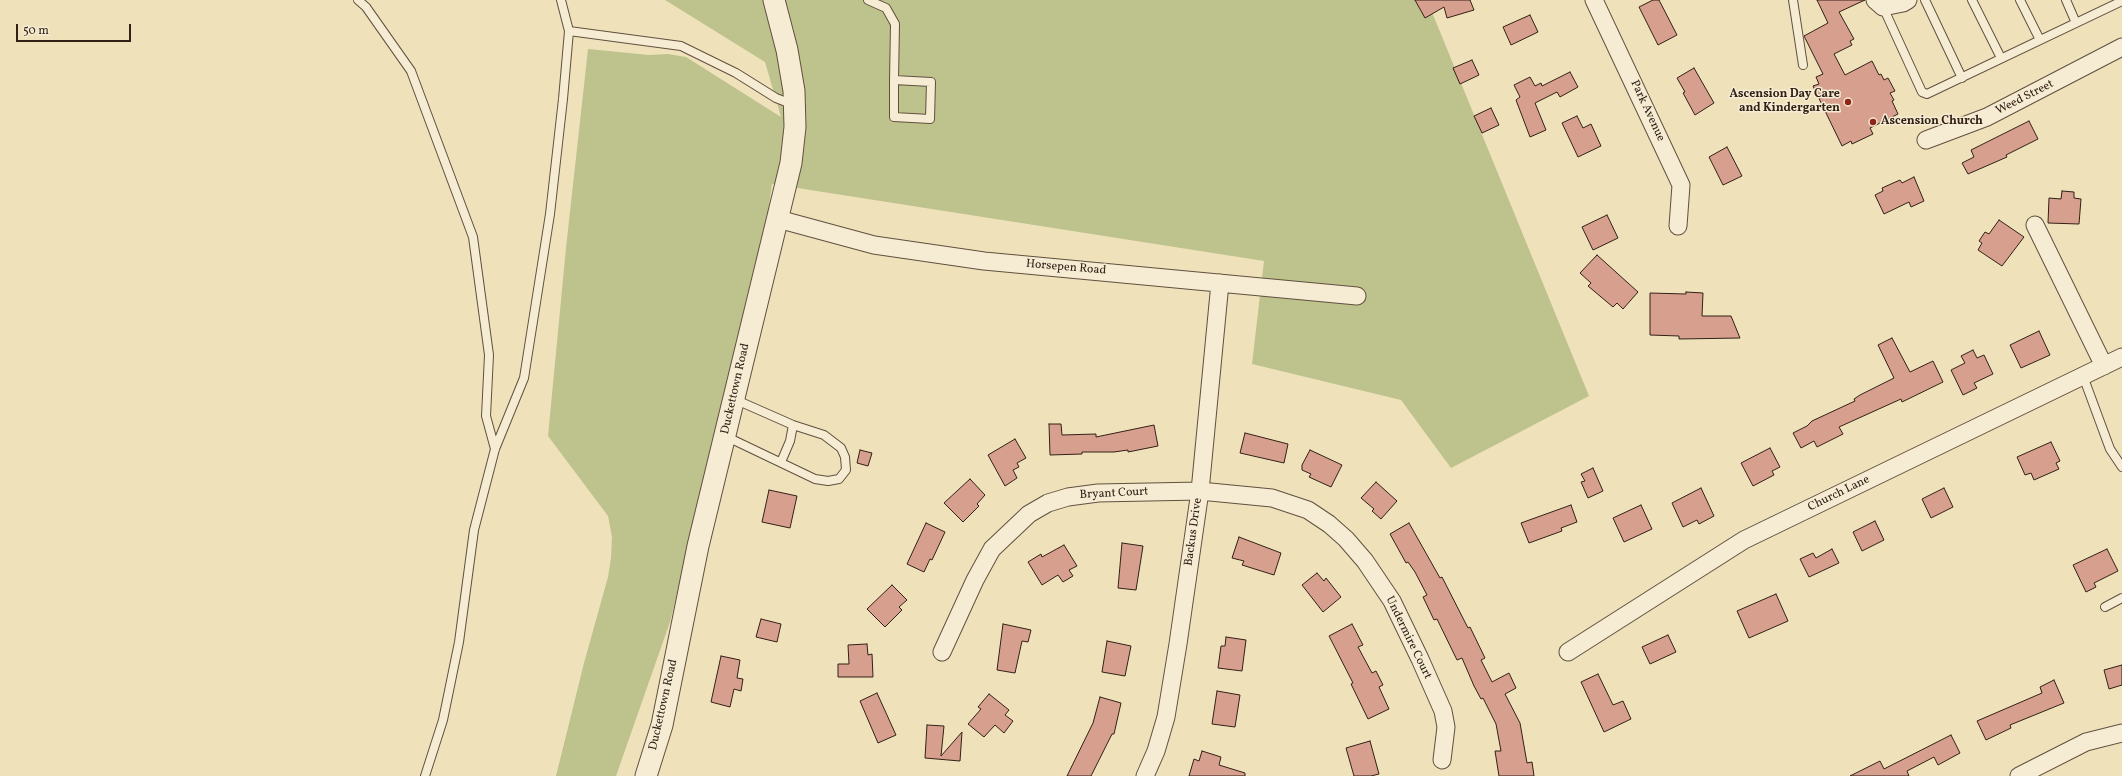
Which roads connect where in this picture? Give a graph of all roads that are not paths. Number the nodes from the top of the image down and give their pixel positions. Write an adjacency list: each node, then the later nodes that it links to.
1 (358, 0): 35 (lane)
2 (561, 0): 15 (lane)
3 (774, 0): 22 (street, Duckettown Road)
4 (868, 0): 21 (lane)
5 (1594, 0): 26 (street, Park Avenue)
6 (1793, 0): 19 (lane)
7 (1908, 0): 13 (street)
8 (1925, 0): 20 (lane)
9 (1972, 0): 18 (lane)
10 (2020, 0): 16 (lane)
11 (2066, 0): 14 (lane)
12 (2120, 1): 14 (lane)
13 (1879, 4): 20 (lane)
14 (2076, 23): 16 (lane)
15 (568, 31): 22 (lane); 35 (lane)
16 (2040, 40): 18 (lane)
17 (2122, 48): 23 (street, Weed Street)
18 (2001, 58): 20 (lane)
19 (1804, 65)
20 (1962, 78)
21 (894, 80): 21 (lane)
22 (795, 106): 24 (street, Duckettown Road)
23 (1926, 140)
24 (778, 219): 27 (street, Horsepen Road); 32 (street, Duckettown Road)
25 (2035, 225): 30 (street)
26 (1678, 226)
27 (1220, 283): 28 (street, Horsepen Road); 38 (street, Backus Drive)
28 (1357, 296)
29 (2122, 358): 30 (street, Church Lane)
30 (2104, 366): 31 (street, Church Lane)
31 (2083, 376): 37 (lane); 42 (street, Church Lane)
32 (733, 399): 33 (lane); 34 (street, Duckettown Road)
33 (793, 425): 36 (lane); 36 (lane)
34 (725, 436): 36 (lane); 46 (street, Duckettown Road)
35 (495, 449): 45 (lane)
36 (781, 462)
37 (2122, 467)
38 (1200, 491): 41 (street, Bryant Court); 44 (street, Undermire Court); 47 (street, Backus Drive)
39 (2122, 598): 40 (lane)
40 (2105, 606)
41 (942, 652)
42 (1568, 652)
43 (2122, 733): 48 (street)
44 (1442, 760)
45 (425, 776)
46 (646, 776)
47 (1145, 776)
48 (2019, 776)

